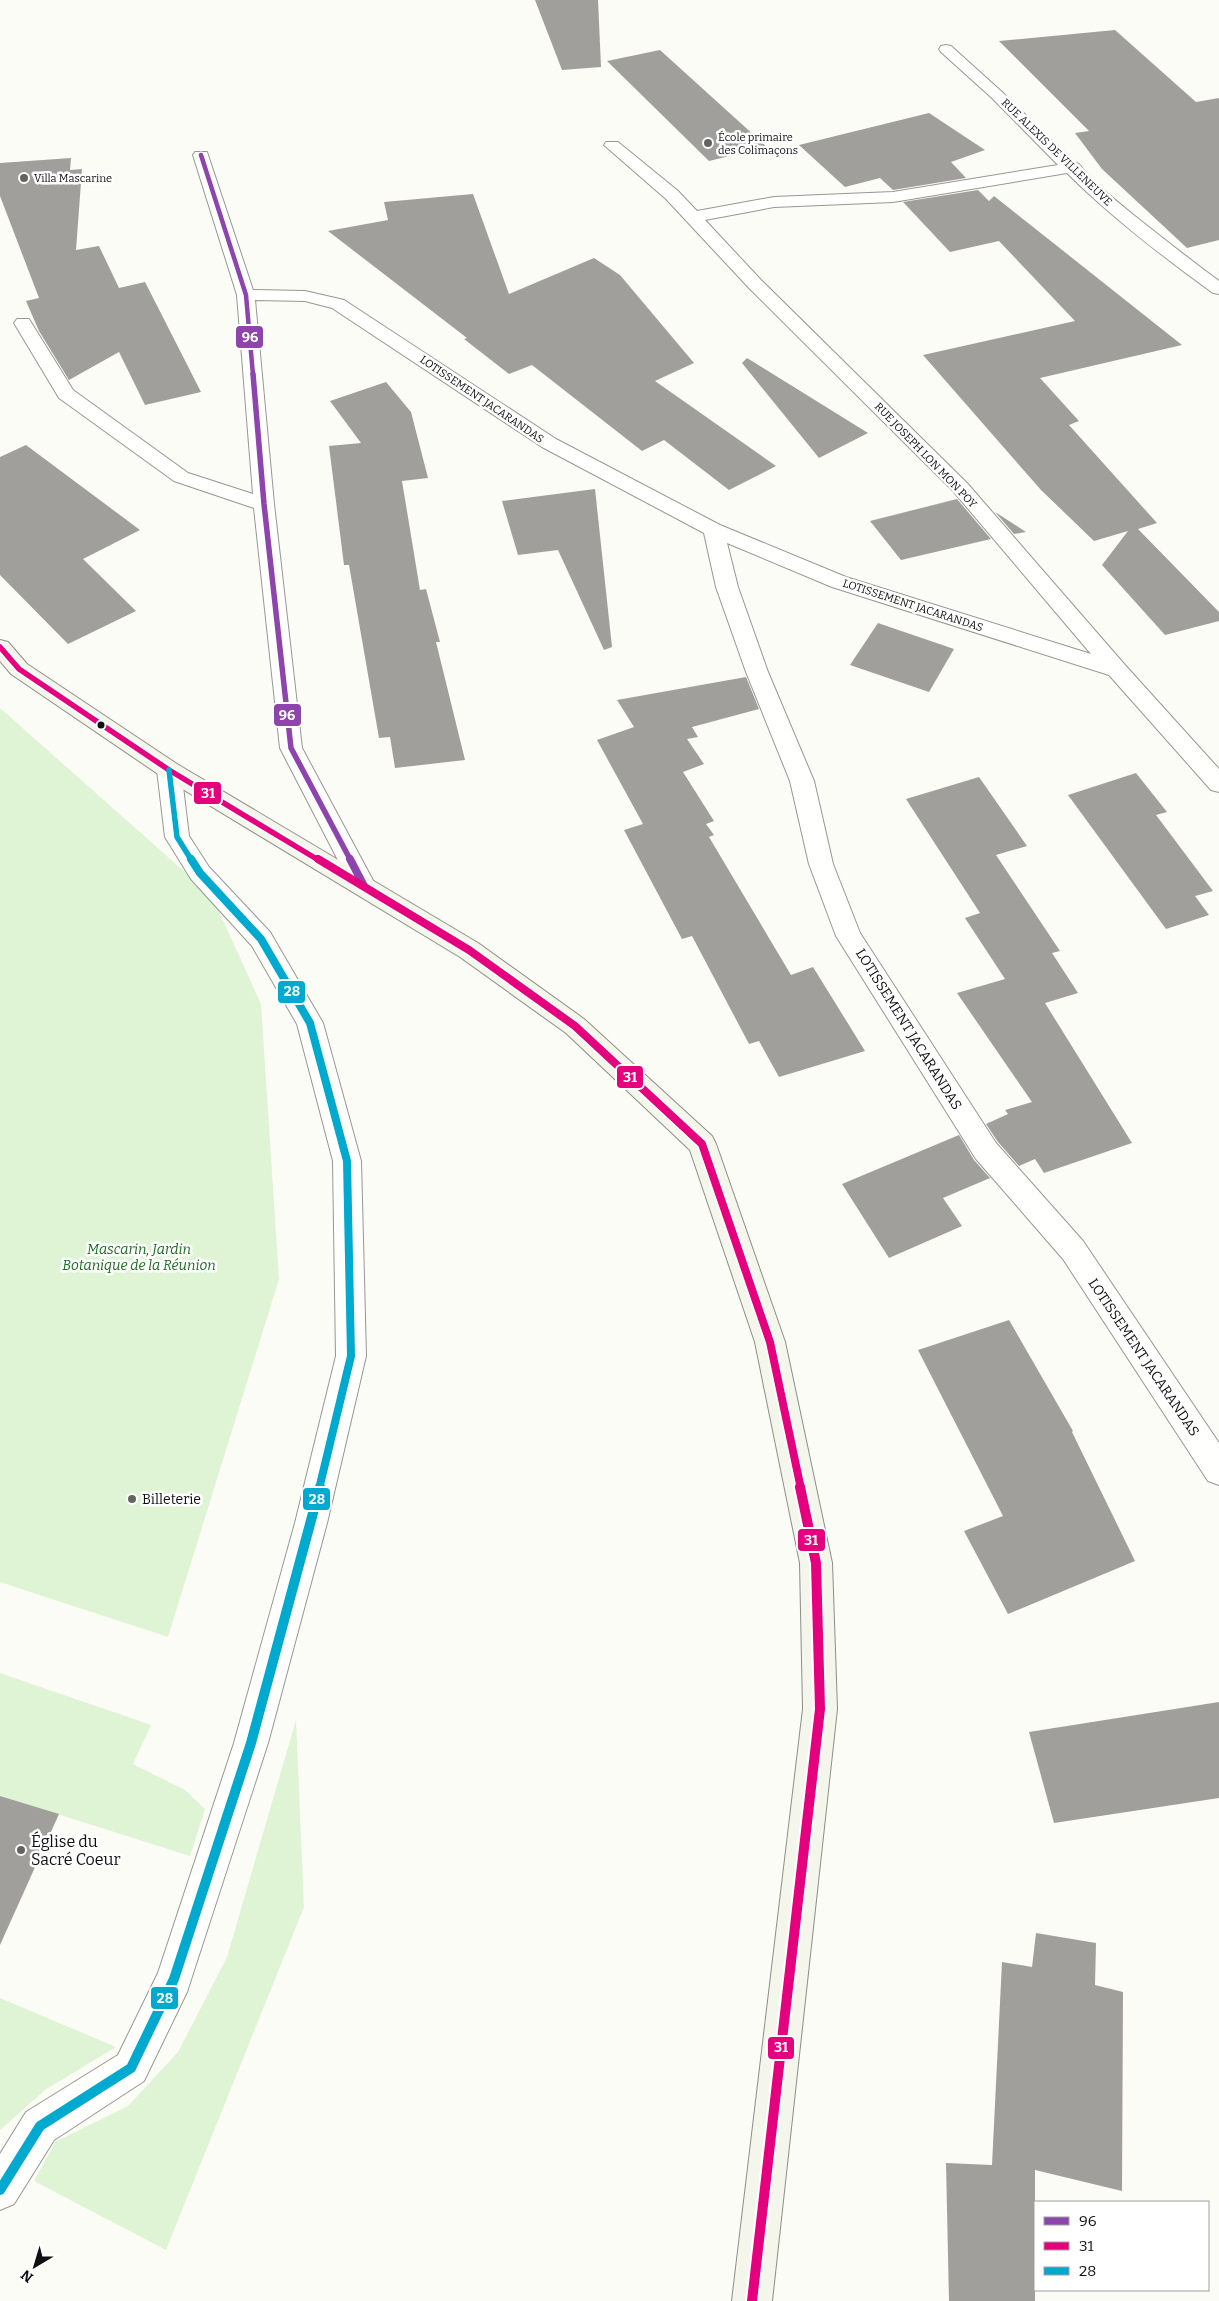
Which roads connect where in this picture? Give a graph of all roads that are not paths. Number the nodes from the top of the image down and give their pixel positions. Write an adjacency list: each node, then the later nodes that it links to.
1 (946, 49): 4 (street, RUE ALEXIS DE VILLENEUVE)
2 (612, 145): 5 (street, RUE JOSEPH LON MON POY)
3 (201, 155): 7 (street)
4 (1073, 167): 5 (street); 6 (street, RUE ALEXIS DE VILLENEUVE)
5 (694, 217): 12 (street, RUE JOSEPH LON MON POY)
6 (1219, 288)
7 (246, 295): 9 (street); 10 (street, LOTISSEMENT JACARANDAS)
8 (23, 323): 9 (street)
9 (264, 504): 15 (street)
10 (713, 530): 12 (street, LOTISSEMENT JACARANDAS); 16 (street, LOTISSEMENT JACARANDAS)
11 (0, 647): 13 (main road)
12 (1117, 670): 14 (street, RUE JOSEPH LON MON POY)
13 (169, 770): 15 (main road); 17 (street)
14 (1219, 784)
15 (364, 886): 18 (main road)
16 (1219, 1470)
17 (0, 2190)
18 (752, 2301)

